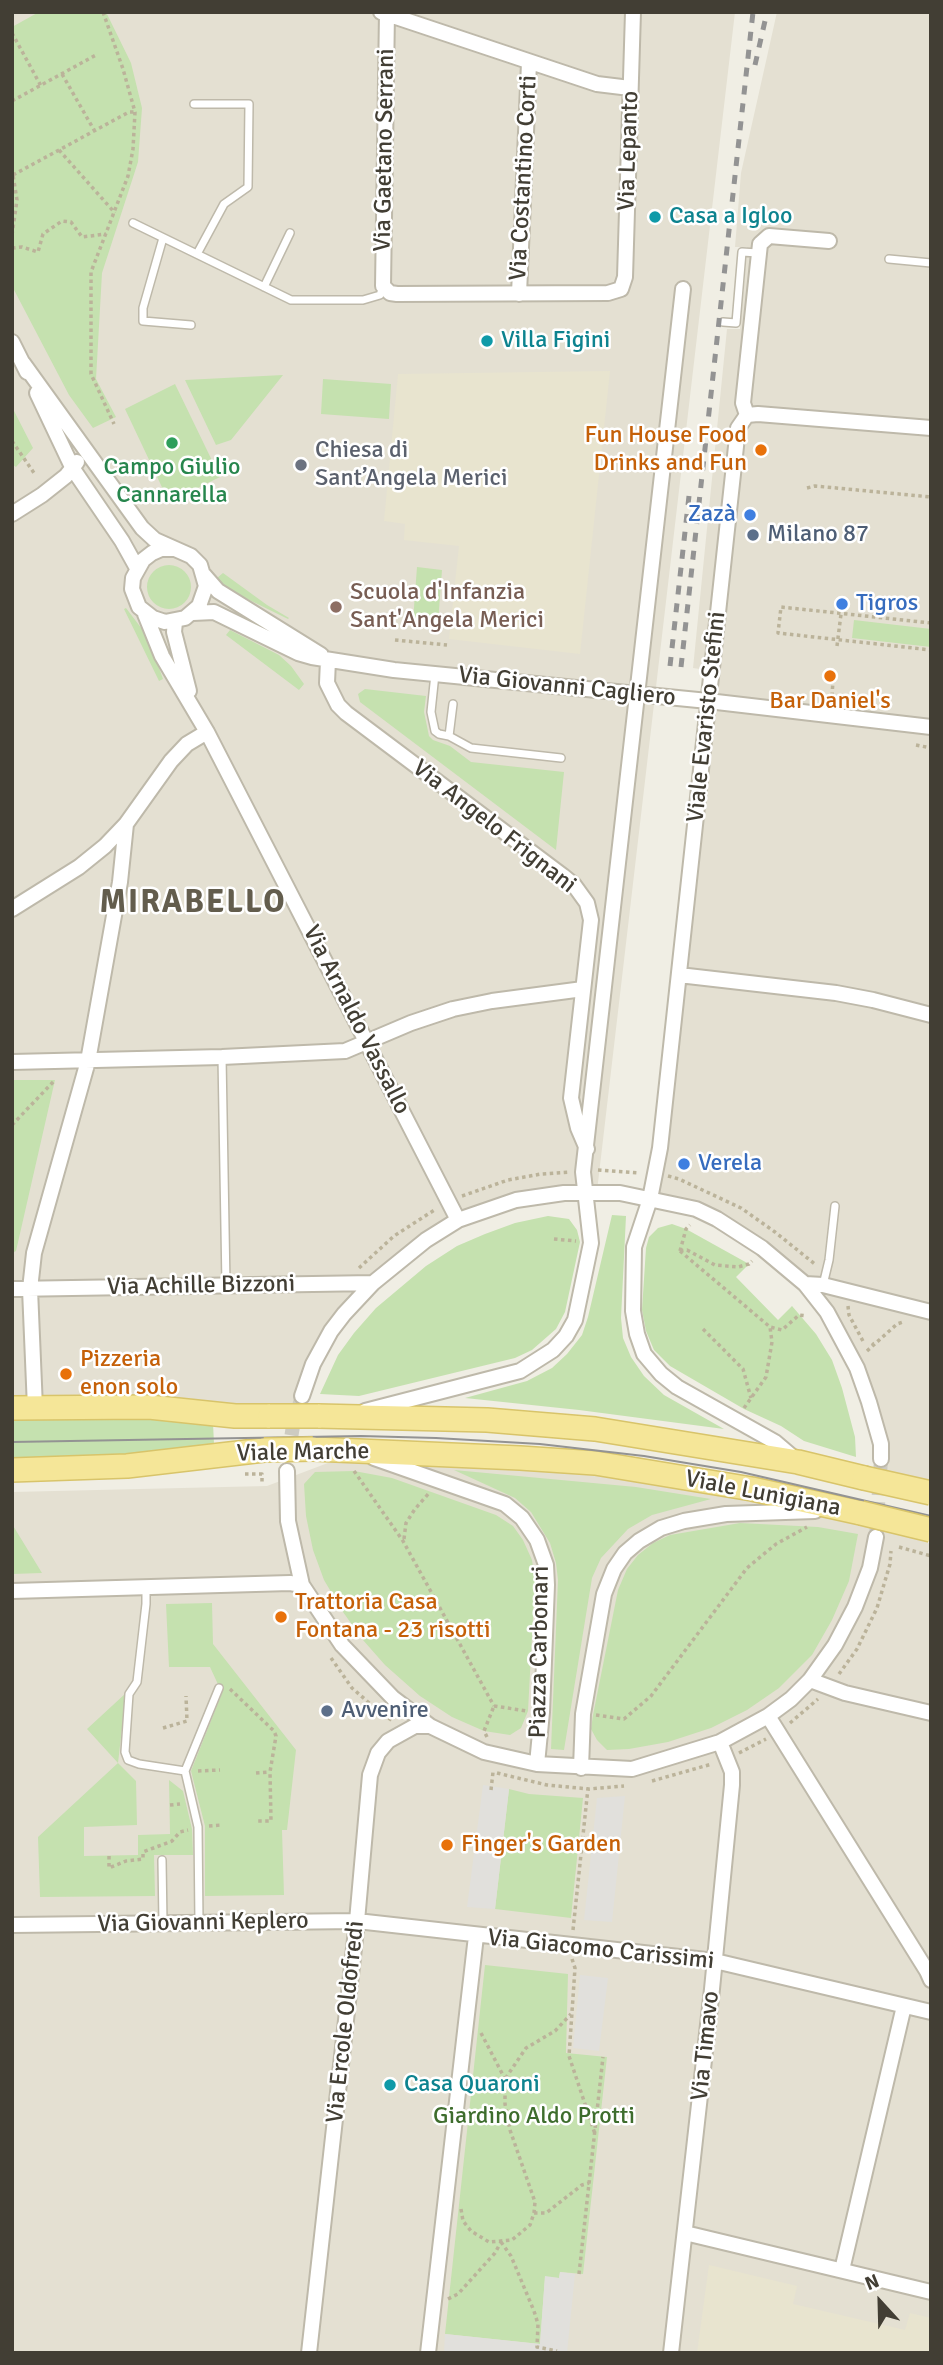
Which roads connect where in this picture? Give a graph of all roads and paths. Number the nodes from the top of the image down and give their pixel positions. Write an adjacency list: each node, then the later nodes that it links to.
1 (103, 12): 12 (path)
2 (632, 12): 9 (street, Via Lepanto)
3 (385, 13): 6 (street); 28 (street, Via Gaetano Serrani)
4 (12, 33): 8 (path)
5 (96, 55): 7 (path)
6 (530, 63): 9 (street); 31 (street, Via Costantino Corti)
7 (62, 74): 8 (path); 13 (path)
8 (41, 86): 10 (path)
9 (630, 88): 31 (street, Via Lepanto)
10 (12, 101)
11 (194, 104): 25 (lane)
12 (135, 112): 13 (path); 16 (path)
13 (94, 131): 14 (path)
14 (59, 150): 15 (path); 16 (path)
15 (13, 174): 20 (path)
16 (115, 213): 19 (path)
17 (132, 223): 21 (lane)
18 (290, 233): 29 (lane)
19 (106, 234): 24 (path); 37 (path)
20 (12, 235)
21 (163, 238): 25 (lane); 33 (lane)
22 (829, 241): 23 (street)
23 (761, 246): 32 (lane); 36 (street, Viale Evaristo Stefini)
24 (12, 248)
25 (197, 254): 29 (lane)
26 (889, 258): 27 (lane)
27 (931, 262)
28 (383, 286): 29 (lane); 31 (street)
29 (264, 287)
30 (683, 289): 62 (street)
31 (519, 293)
32 (723, 322)
33 (191, 325)
34 (12, 342): 35 (street)
35 (23, 363): 40 (street); 41 (street, Via Arnaldo Vassallo)
36 (747, 415): 38 (street); 64 (street, Viale Evaristo Stefini)
37 (114, 424)
38 (931, 428)
39 (12, 440): 42 (path)
40 (86, 449): 41 (street); 46 (street)
41 (73, 469): 45 (street); 47 (street, Via Arnaldo Vassallo)
42 (34, 473)
43 (807, 488): 44 (path)
44 (931, 497)
45 (12, 514)
46 (175, 549): 47 (street); 48 (street)
47 (137, 568): 51 (street, Via Arnaldo Vassallo)
48 (204, 575): 49 (street); 59 (street, Via Giovanni Cagliero)
49 (193, 613): 52 (street); 59 (street, Via Giovanni Cagliero)
50 (841, 613): 53 (path); 55 (path); 55 (path)
51 (145, 614): 52 (street); 66 (street, Via Arnaldo Vassallo)
52 (175, 622): 66 (street, Via Arnaldo Vassallo)
53 (931, 622)
54 (395, 640): 56 (path)
55 (838, 640): 57 (path); 58 (path)
56 (447, 645)
57 (837, 646)
58 (931, 650)
59 (328, 660): 60 (street, Via Giovanni Cagliero); 76 (street, Via Angelo Frignani)
60 (435, 674): 62 (street, Via Giovanni Cagliero); 69 (lane)
61 (833, 680): 63 (path)
62 (639, 694): 64 (street, Via Giovanni Cagliero); 84 (street)
63 (832, 696)
64 (708, 701): 67 (street, Via Giovanni Cagliero); 75 (street, Viale Evaristo Stefini)
65 (453, 704): 69 (lane)
66 (194, 709): 68 (street, Via Arnaldo Vassallo)
67 (931, 727)
68 (207, 732): 73 (street); 78 (street, Via Arnaldo Vassallo)
69 (449, 736): 72 (lane)
70 (916, 746): 71 (path)
71 (931, 748)
72 (561, 758)
73 (126, 824): 74 (street); 80 (street)
74 (12, 909)
75 (679, 975): 77 (street); 91 (street, Viale Evaristo Stefini)
76 (583, 989): 78 (street); 84 (street, Via Angelo Frignani)
77 (931, 1015)
78 (367, 1041): 79 (street); 94 (street, Via Arnaldo Vassallo)
79 (222, 1057): 80 (street); 105 (lane)
80 (88, 1061): 81 (street); 107 (street)
81 (12, 1062)
82 (55, 1080): 83 (path)
83 (12, 1125)
84 (587, 1150): 89 (street)
85 (598, 1170): 87 (path)
86 (565, 1173): 90 (path)
87 (646, 1174)
88 (665, 1176): 100 (path)
89 (584, 1192): 91 (street); 94 (street); 116 (street)
90 (459, 1197)
91 (650, 1199): 103 (street); 120 (street)
92 (835, 1206): 100 (lane)
93 (440, 1207): 101 (path)
94 (458, 1220): 102 (street)
95 (690, 1225): 98 (path)
96 (554, 1239): 97 (path)
97 (580, 1242)
98 (680, 1251): 99 (path); 111 (path)
99 (749, 1264)
100 (827, 1270): 104 (lane)
101 (353, 1274)
102 (373, 1283): 105 (street, Via Achille Bizzoni); 114 (street)
103 (805, 1284): 104 (street); 119 (street)
104 (823, 1285): 108 (street)
105 (226, 1286): 107 (street, Via Achille Bizzoni)
106 (12, 1289): 107 (street, Via Achille Bizzoni)
107 (30, 1289): 115 (street)
108 (931, 1312)
109 (807, 1316): 111 (path)
110 (906, 1321): 113 (path)
111 (770, 1327): 112 (path)
112 (703, 1329)
113 (867, 1351)
114 (302, 1396)
115 (24, 1408): 116 (main road, Viale Marche, bridge)
116 (350, 1415): 117 (main road, Viale Marche)
117 (595, 1429): 120 (main road, Viale Lunigiana)
118 (353, 1451): 121 (main road, Viale Marche); 122 (main road, Viale Marche, bridge); 126 (street, Piazza Carbonari); 132 (path)
119 (881, 1459)
120 (799, 1462): 127 (main road, Viale Lunigiana, bridge)
121 (595, 1463): 128 (main road, Viale Lunigiana)
122 (12, 1470)
123 (287, 1471): 135 (street, Piazza Carbonari)
124 (236, 1475): 125 (path)
125 (262, 1483)
126 (447, 1484): 132 (path); 155 (street, Piazza Carbonari)
127 (931, 1493)
128 (855, 1512): 130 (main road, Viale Lunigiana, bridge); 156 (street, Piazza Carbonari)
129 (813, 1525): 145 (path)
130 (931, 1530)
131 (876, 1537): 138 (street, Piazza Carbonari)
132 (403, 1541): 142 (path)
133 (899, 1547): 134 (path)
134 (931, 1556)
135 (302, 1585): 136 (street); 147 (street, Piazza Carbonari)
136 (146, 1587): 137 (street); 158 (lane)
137 (12, 1591)
138 (810, 1680): 144 (street); 146 (street, Piazza Carbonari)
139 (219, 1688): 158 (lane); 159 (path)
140 (823, 1694): 148 (path)
141 (186, 1696): 149 (path)
142 (494, 1706): 143 (path); 151 (path)
143 (532, 1711)
144 (931, 1713)
145 (593, 1715)
146 (768, 1716): 152 (street, Piazza Carbonari); 178 (street)
147 (430, 1726): 155 (street, Piazza Carbonari); 170 (street, Via Ercole Oldofredi)
148 (785, 1727)
149 (163, 1728)
150 (773, 1735): 153 (path)
151 (488, 1738)
152 (720, 1742): 156 (street, Piazza Carbonari); 176 (street, Via Timavo)
153 (743, 1752)
154 (714, 1763): 162 (path)
155 (537, 1764): 156 (street, Piazza Carbonari)
156 (581, 1768)
157 (220, 1770): 158 (path)
158 (185, 1771): 167 (lane)
159 (270, 1772): 161 (path); 165 (path)
160 (493, 1772): 164 (path)
161 (256, 1773)
162 (665, 1778)
163 (589, 1789): 174 (path)
164 (491, 1790)
165 (256, 1821)
166 (221, 1825): 167 (path)
167 (198, 1827): 168 (path); 172 (lane)
168 (109, 1856)
169 (162, 1860): 171 (lane)
170 (357, 1921): 172 (street, Via Giovanni Keplero); 175 (street, Via Giovanni Keplero); 197 (street, Via Ercole Oldofredi)
171 (163, 1923): 172 (street, Via Giovanni Keplero); 173 (street, Via Giovanni Keplero)
172 (199, 1923)
173 (12, 1926)
174 (572, 1934)
175 (476, 1936): 176 (street, Via Giacomo Carissimi); 183 (street)
176 (715, 1961): 180 (street, Via Giacomo Carissimi); 190 (street, Via Timavo)
177 (575, 1968): 181 (path)
178 (931, 1980)
179 (931, 2004): 182 (street)
180 (904, 2006): 182 (street, Via Giacomo Carissimi); 192 (street)
181 (572, 2012): 185 (path); 186 (path)
182 (931, 2012)
183 (466, 2022): 185 (path); 198 (street)
184 (603, 2057): 186 (path)
185 (505, 2080): 189 (path)
186 (595, 2134): 187 (path)
187 (589, 2183): 189 (path); 193 (path)
188 (460, 2200): 191 (path)
189 (534, 2213): 191 (path)
190 (685, 2233): 192 (street); 199 (street, Via Timavo)
191 (501, 2242): 195 (path); 196 (path)
192 (842, 2270): 194 (street)
193 (579, 2274)
194 (931, 2292)
195 (447, 2299)
196 (557, 2351)
197 (309, 2353)
198 (428, 2353)
199 (671, 2353)

